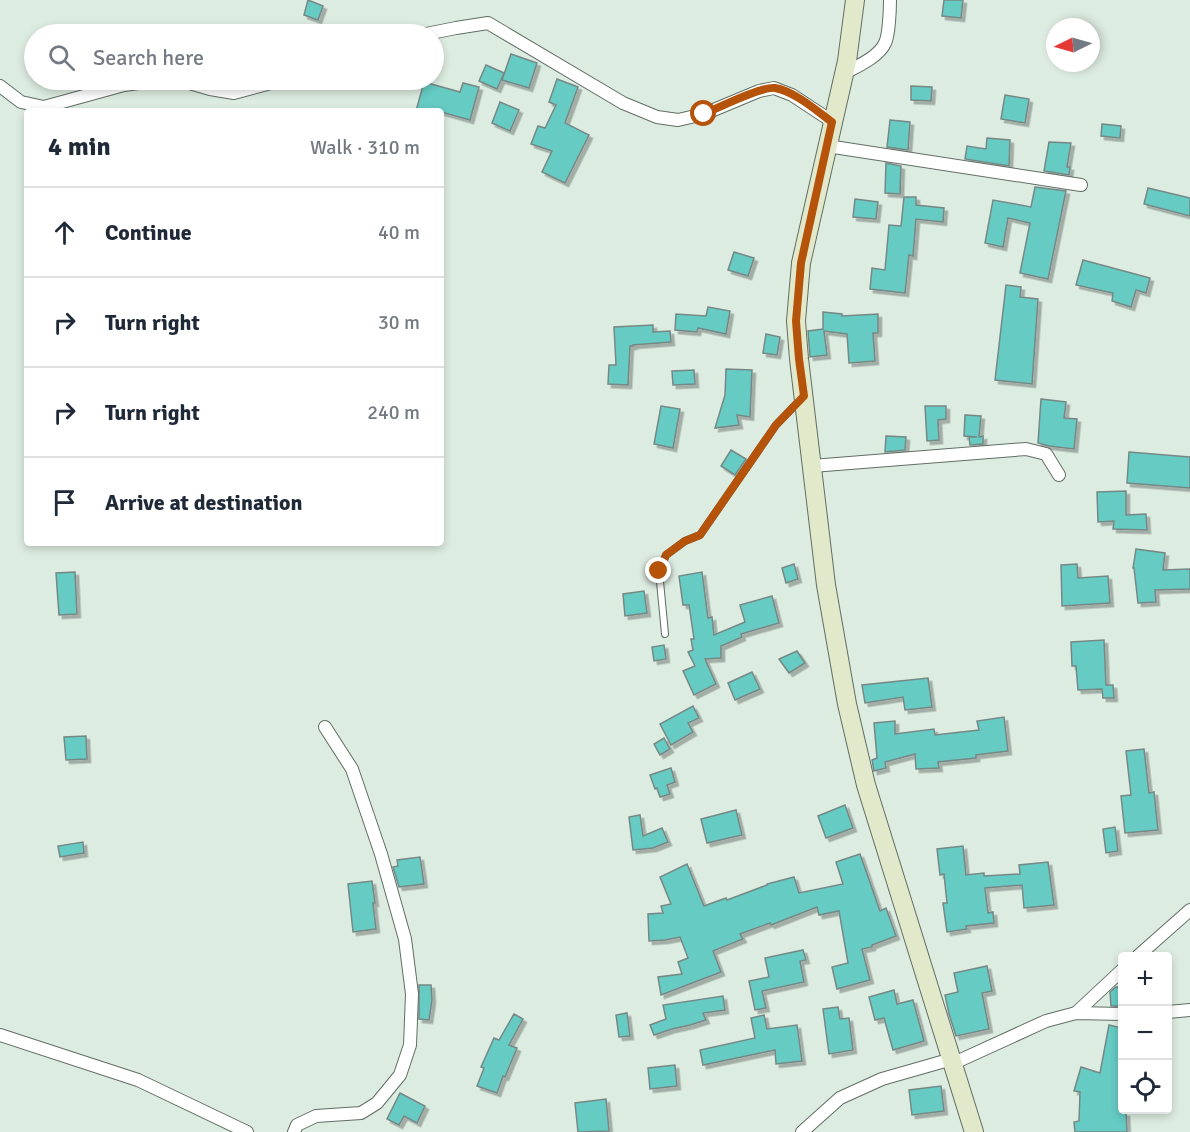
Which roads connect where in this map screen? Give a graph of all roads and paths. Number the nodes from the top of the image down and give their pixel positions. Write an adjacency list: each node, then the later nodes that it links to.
1 (855, 0): 4 (main road)
2 (890, 0): 4 (street)
3 (444, 30): 9 (street)
4 (843, 74): 9 (main road)
5 (0, 86): 6 (street)
6 (106, 90)
7 (216, 90): 8 (street)
8 (245, 90)
9 (832, 122): 10 (main road)
10 (827, 146): 11 (street); 12 (main road)
11 (1081, 185)
12 (804, 396): 13 (main road); 15 (lane)
13 (812, 466): 14 (street); 25 (main road)
14 (1059, 475)
15 (665, 634)
16 (325, 727): 27 (street)
17 (1190, 910): 18 (street)
18 (1144, 952)
19 (1118, 974): 22 (street)
20 (1190, 1010): 21 (street)
21 (1172, 1012)
22 (1076, 1013): 23 (street); 25 (street)
23 (1118, 1014)
24 (0, 1035): 26 (street)
25 (953, 1061): 28 (street); 29 (main road)
26 (247, 1132)
27 (294, 1132)
28 (802, 1132)
29 (974, 1132)

